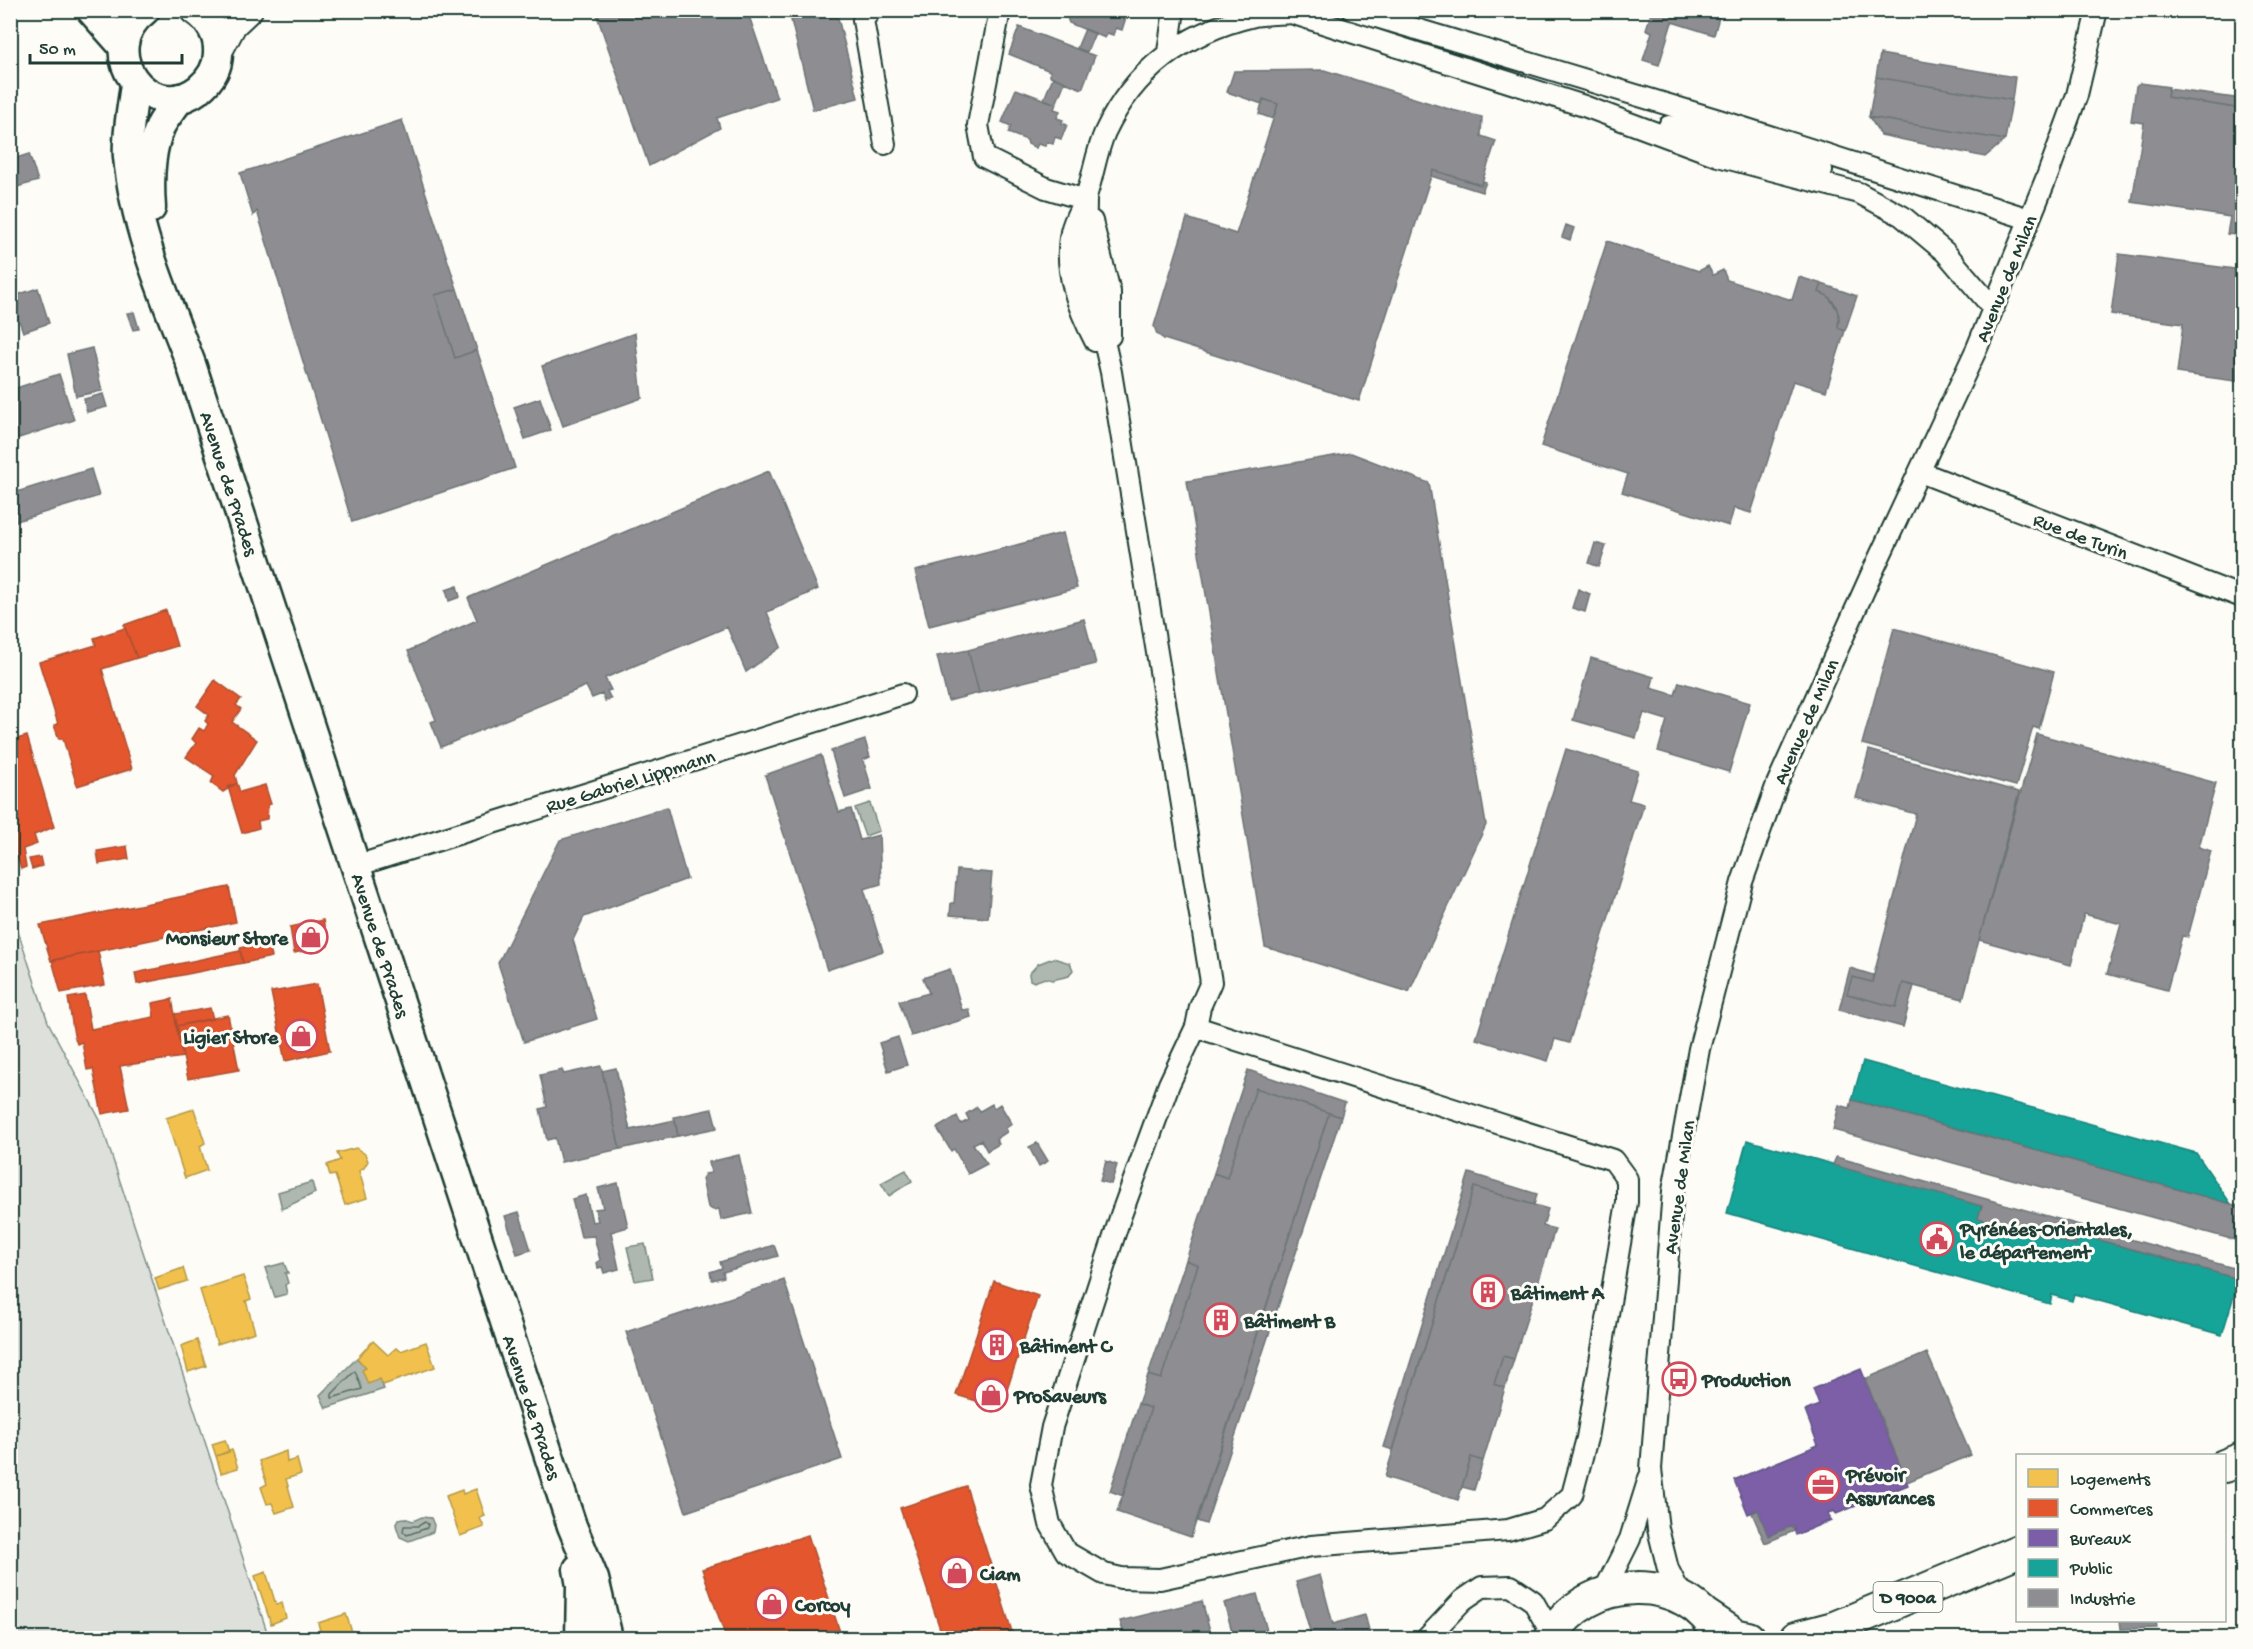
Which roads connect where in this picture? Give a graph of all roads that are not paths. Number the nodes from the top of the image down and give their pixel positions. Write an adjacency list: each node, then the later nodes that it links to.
1 (91, 10): 11 (main road)
2 (145, 10): 11 (main road)
3 (195, 10): 13 (main road)
4 (250, 10): 13 (street)
5 (871, 10): 16 (street)
6 (1000, 10): 17 (street)
7 (1174, 10): 12 (street)
8 (1353, 10): 18 (street)
9 (2097, 10): 18 (street, Avenue de Milan)
10 (1296, 11): 12 (street); 19 (street)
11 (123, 45): 14 (main road)
12 (1168, 52): 17 (street)
13 (218, 55): 15 (main road)
14 (135, 83): 15 (main road); 20 (main road, Avenue de Prades)
15 (180, 98): 20 (main road, Avenue de Prades)
16 (885, 144)
17 (1086, 200): 21 (street); 21 (street)
18 (2029, 219): 19 (street, Avenue de Milan)
19 (1993, 308): 22 (street, Avenue de Milan)
20 (191, 364): 25 (main road, Avenue de Prades)
21 (1110, 372): 26 (street)
22 (1920, 472): 23 (street, Rue de Turin); 29 (street, Avenue de Milan)
23 (2242, 597)
24 (903, 693): 25 (street, Rue Gabriel Lippmann)
25 (356, 866): 32 (main road, Avenue de Prades)
26 (1196, 1027): 26 (street)
27 (2242, 1459): 28 (main road)
28 (2226, 1465)
29 (1651, 1469): 35 (street, Avenue de Milan); 36 (street, Avenue de Milan)
30 (2242, 1473): 31 (main road)
31 (2226, 1479)
32 (572, 1526): 38 (main road, Avenue de Prades); 39 (main road, Avenue de Prades)
33 (2016, 1552): 43 (main road, D 900a)
34 (2016, 1566): 44 (main road, D 900a)
35 (1603, 1593): 36 (main road); 37 (main road)
36 (1692, 1606): 41 (main road); 42 (main road)
37 (1552, 1637): 40 (street)
38 (580, 1638)
39 (608, 1638)
40 (1427, 1638)
41 (1720, 1638)
42 (1748, 1638)
43 (1796, 1638)
44 (1835, 1638)

